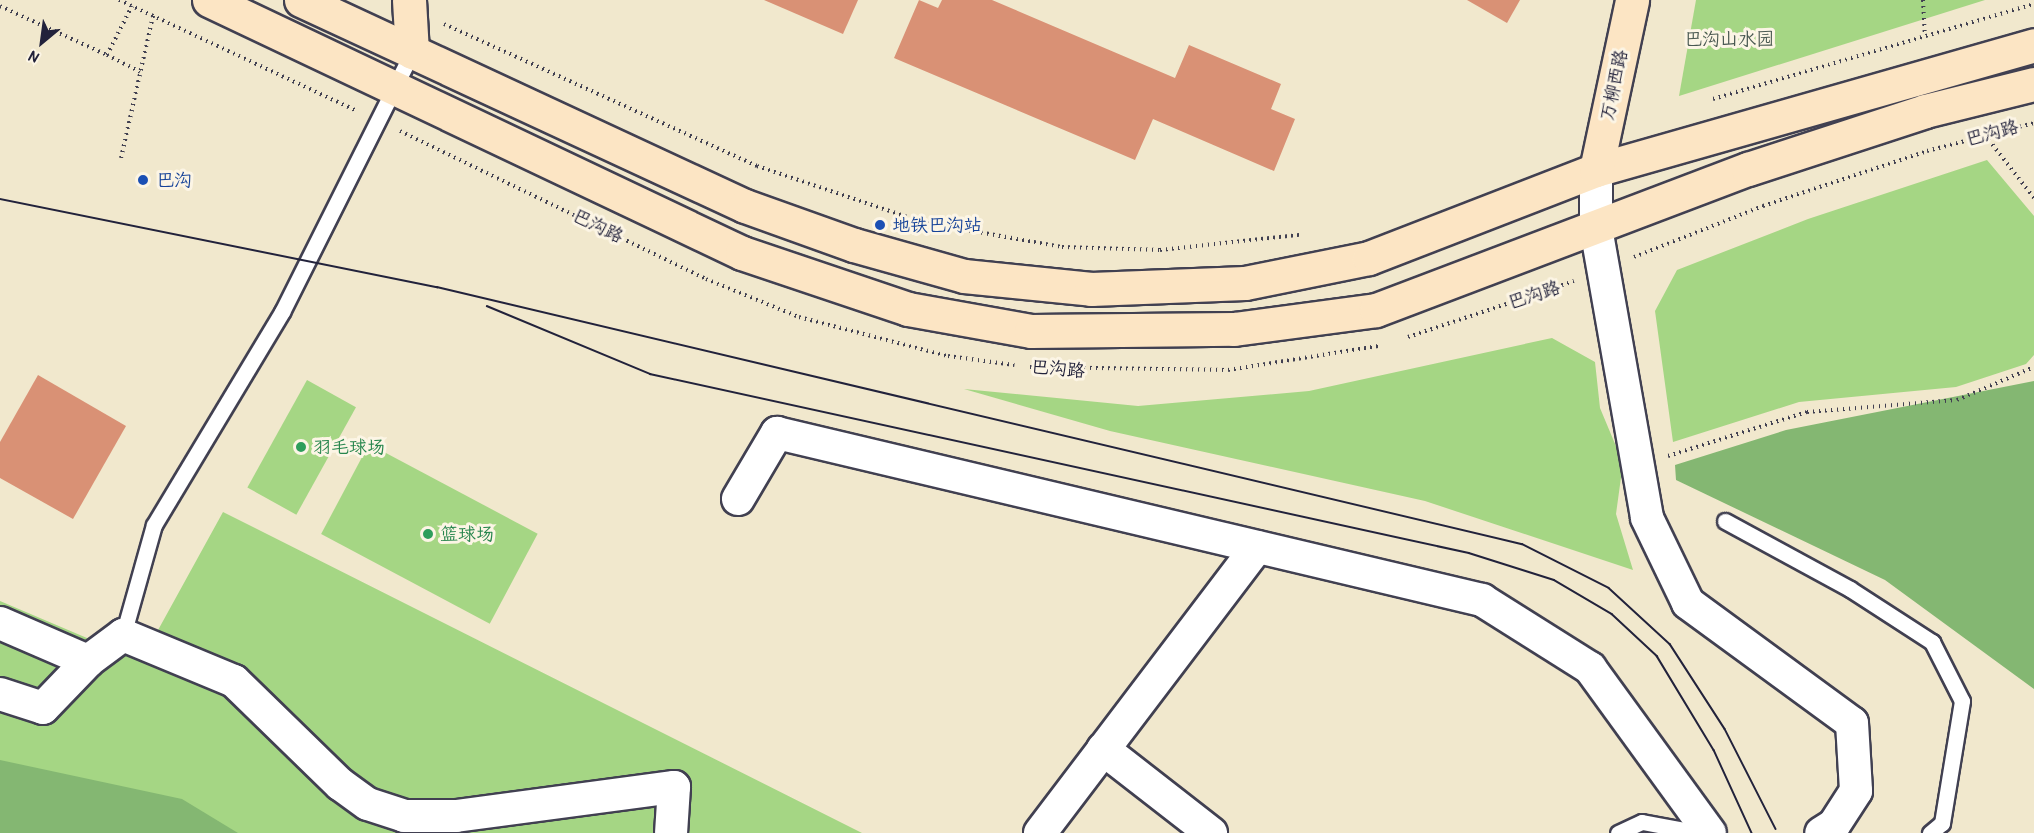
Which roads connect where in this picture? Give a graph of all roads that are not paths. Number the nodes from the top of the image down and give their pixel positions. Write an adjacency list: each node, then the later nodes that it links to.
1 (209, 0): 8 (main road, 巴沟路)
2 (302, 0): 6 (main road)
3 (1632, 0): 9 (main road, 万柳西路)
4 (409, 4): 6 (main road)
5 (2034, 45): 9 (main road)
6 (412, 52): 8 (lane); 9 (main road)
7 (2034, 84): 10 (main road, 巴沟路)
8 (394, 87): 10 (main road, 巴沟路); 15 (lane)
9 (1596, 170): 10 (street)
10 (1596, 228): 25 (street)
11 (738, 499): 13 (street)
12 (1725, 521): 26 (lane)
13 (1257, 547): 18 (street); 24 (street)
14 (0, 623): 16 (street)
15 (123, 636): 16 (street); 19 (street)
16 (88, 661): 17 (street)
17 (0, 694)
18 (1104, 749): 20 (street); 21 (street)
19 (671, 833)
20 (1040, 833)
21 (1212, 833)
22 (1618, 833): 23 (lane)
23 (1700, 833)
24 (1710, 833)
25 (1821, 833)
26 (1930, 833)

